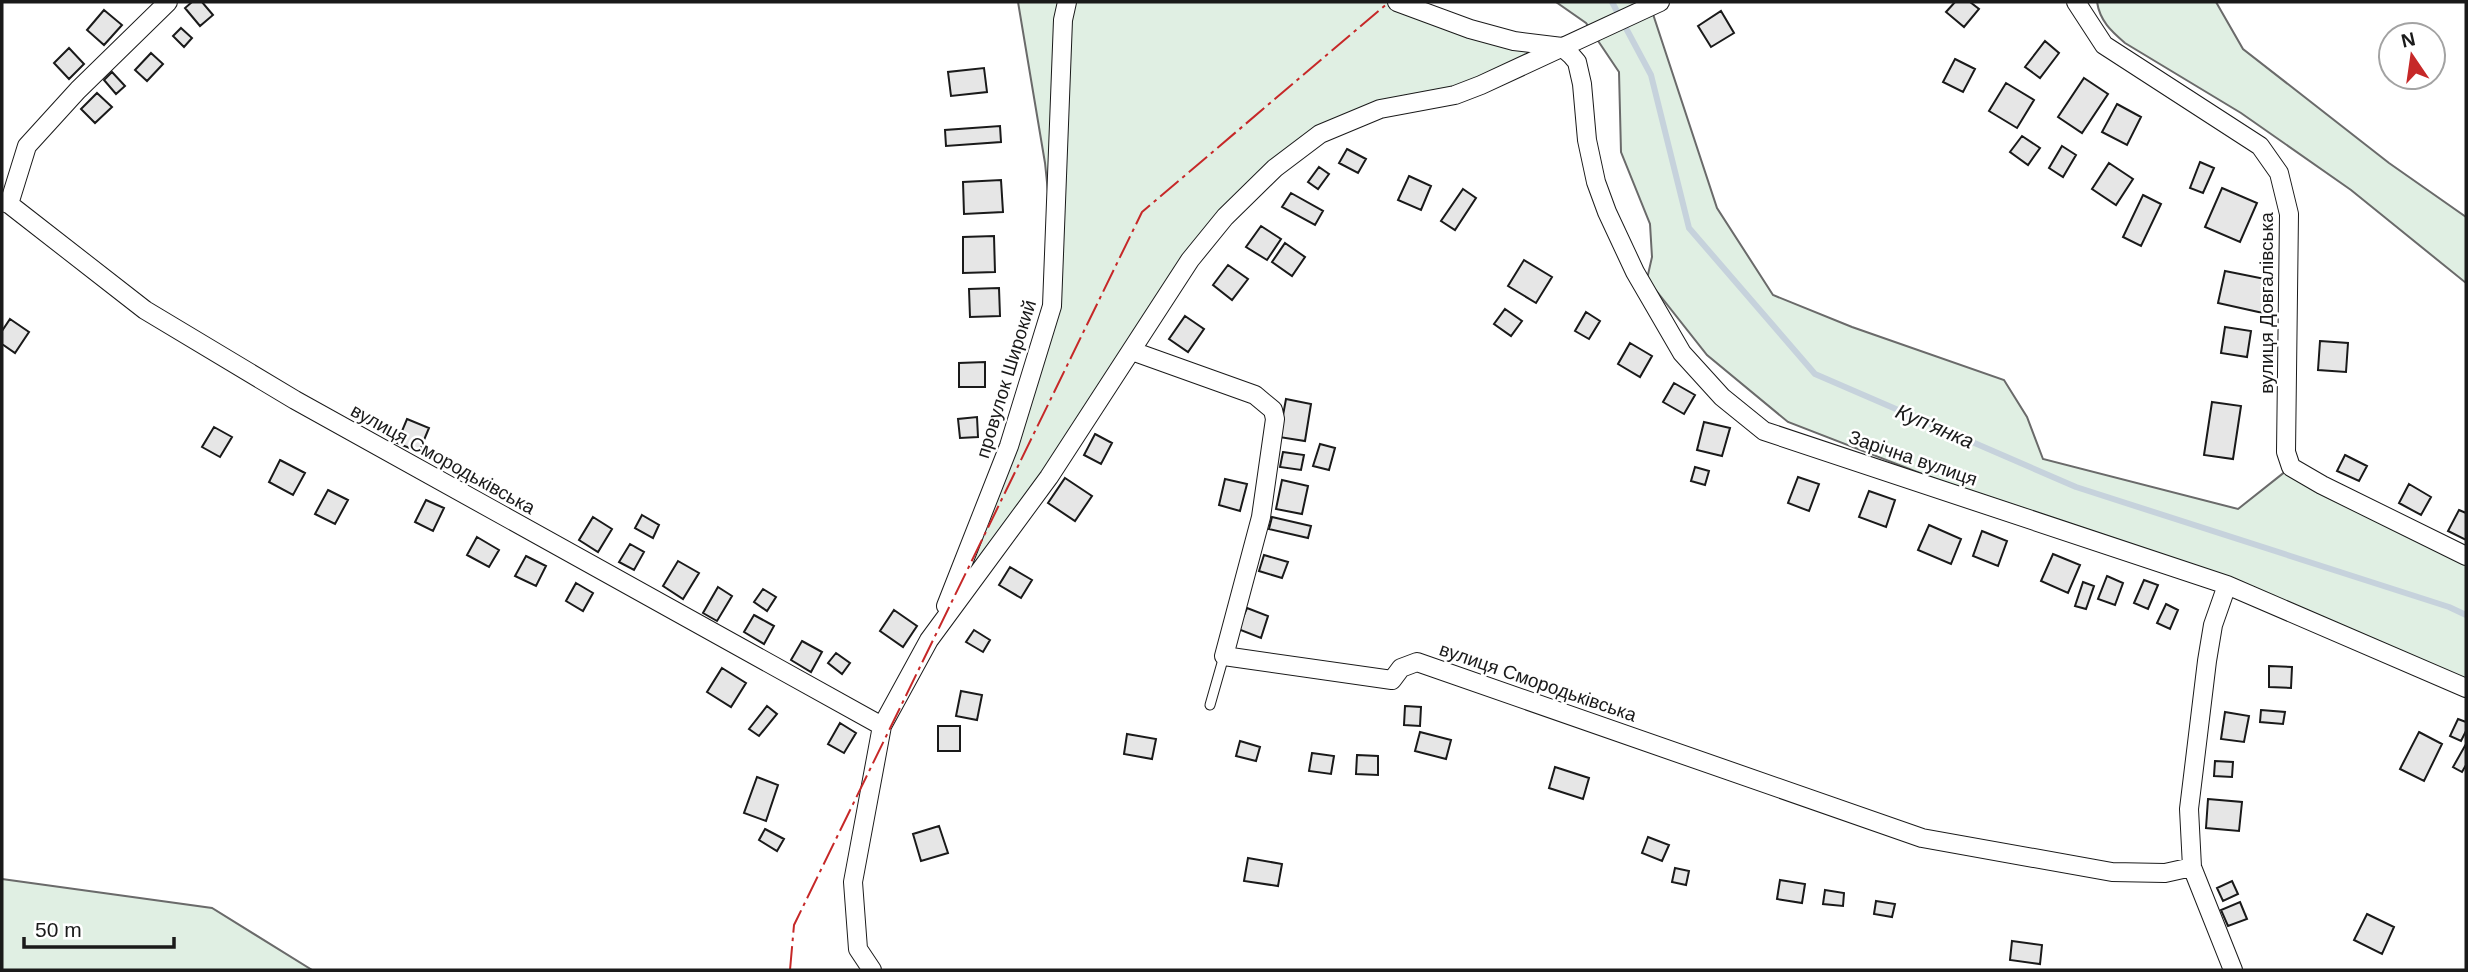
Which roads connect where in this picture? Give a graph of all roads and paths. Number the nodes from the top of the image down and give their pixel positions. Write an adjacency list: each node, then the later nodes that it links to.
1 (168, 2): 7 (street)
2 (1067, 2): 11 (street, провулок Широкий)
3 (1397, 2): 6 (street)
4 (1660, 2): 6 (street)
5 (2076, 2): 9 (street, вулиця Довгалівська)
6 (1562, 47): 8 (street); 10 (street, Зарічна вулиця)
7 (5, 203): 15 (street, вулиця Смородьківська)
8 (1132, 351): 11 (street); 12 (street)
9 (2466, 556)
10 (2227, 585): 13 (street, Зарічна вулиця); 16 (street)
11 (935, 631): 15 (street)
12 (1224, 656): 14 (lane); 16 (street, вулиця Смородьківська)
13 (2466, 688)
14 (1210, 705)
15 (882, 726): 17 (street)
16 (2192, 867): 18 (street)
17 (872, 970)
18 (2233, 970)

